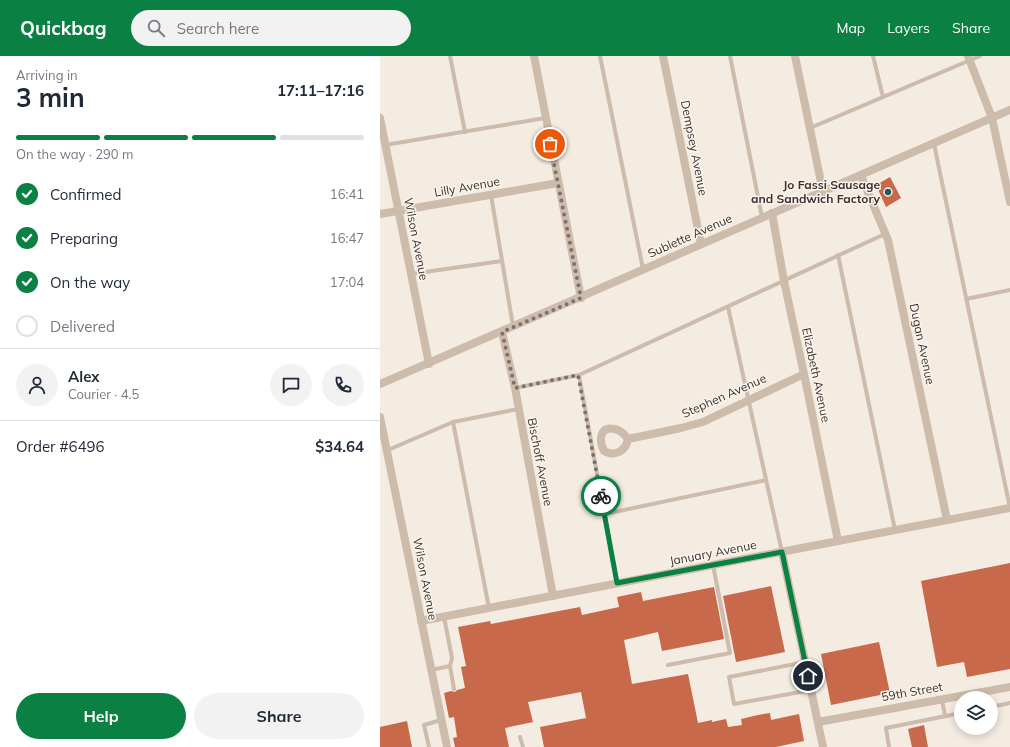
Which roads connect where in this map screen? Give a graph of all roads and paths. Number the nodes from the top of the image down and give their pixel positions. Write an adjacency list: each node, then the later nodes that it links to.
1 (450, 56): 16 (lane)
2 (534, 56): 13 (street)
3 (600, 56): 32 (lane)
4 (663, 56): 29 (street, Dempsey Avenue)
5 (730, 56): 27 (lane)
6 (795, 56): 15 (street)
7 (873, 56): 10 (lane)
8 (980, 56): 9 (lane)
9 (968, 58): 10 (lane); 14 (street)
10 (883, 97): 15 (lane)
11 (1010, 110): 14 (street, Sublette Avenue)
12 (380, 118): 18 (street, Wilson Avenue)
13 (545, 118): 16 (lane); 20 (street)
14 (992, 118): 17 (street, Sublette Avenue); 23 (street)
15 (810, 129): 21 (street)
16 (465, 132): 18 (lane)
17 (934, 144): 19 (street, Sublette Avenue); 37 (lane)
18 (385, 145): 24 (street, Wilson Avenue)
19 (861, 176): 21 (street, Sublette Avenue); 28 (street, Dugan Avenue)
20 (558, 183): 22 (street, Lilly Avenue); 36 (street)
21 (823, 192): 25 (street, Sublette Avenue)
22 (491, 195): 24 (street, Lilly Avenue); 31 (lane)
23 (1010, 202)
24 (398, 211): 26 (street, Lilly Avenue); 33 (street, Wilson Avenue)
25 (772, 213): 27 (street, Sublette Avenue); 34 (street, Elizabeth Avenue)
26 (380, 214)
27 (762, 217): 29 (street, Sublette Avenue)
28 (885, 234): 30 (lane); 55 (street, Dugan Avenue)
29 (701, 244): 32 (street, Sublette Avenue)
30 (838, 256): 34 (lane); 56 (lane)
31 (502, 260): 33 (lane); 39 (lane)
32 (644, 269): 36 (street, Sublette Avenue)
33 (411, 275): 41 (street, Wilson Avenue)
34 (784, 281): 38 (lane); 42 (street, Elizabeth Avenue)
35 (1010, 290): 37 (lane)
36 (581, 298): 39 (street, Sublette Avenue)
37 (966, 299): 53 (lane)
38 (728, 307): 43 (lane); 46 (lane)
39 (514, 327): 40 (street, Sublette Avenue)
40 (502, 332): 41 (street, Sublette Avenue); 45 (street, Bischoff Avenue)
41 (429, 364): 44 (street, Sublette Avenue)
42 (804, 374): 46 (street, Stephen Avenue); 57 (street, Elizabeth Avenue)
43 (578, 375): 45 (lane); 54 (lane)
44 (380, 384)
45 (515, 388): 47 (street, Bischoff Avenue)
46 (748, 399): 50 (street, Stephen Avenue); 52 (lane)
47 (518, 409): 49 (lane); 61 (street, Bischoff Avenue)
48 (380, 416): 51 (street, Wilson Avenue)
49 (453, 422): 51 (lane); 62 (lane)
50 (628, 439)
51 (388, 450): 64 (street, Wilson Avenue)
52 (766, 480): 54 (lane); 58 (lane)
53 (1010, 508): 55 (street, January Avenue)
54 (605, 514): 60 (lane)
55 (947, 520): 56 (street, January Avenue)
56 (895, 530): 57 (street, January Avenue)
57 (838, 541): 58 (street, January Avenue)
58 (782, 552): 59 (street, January Avenue); 65 (street)
59 (713, 565): 60 (street, January Avenue); 66 (lane)
60 (617, 583): 61 (street, January Avenue)
61 (553, 596): 62 (street, January Avenue)
62 (489, 608): 63 (street, January Avenue)
63 (444, 617): 64 (street, January Avenue); 67 (lane)
64 (421, 621): 68 (street, Wilson Avenue)
65 (805, 662): 71 (street); 71 (lane)
66 (668, 665)
67 (450, 666): 68 (lane); 70 (lane)
68 (431, 670): 79 (street, Wilson Avenue)
69 (1010, 687): 72 (street, 59th Street)
70 (454, 689)
71 (811, 690): 80 (street)
72 (996, 691)
73 (954, 698): 74 (street, 59th Street)
74 (942, 699): 78 (lane); 80 (street, 59th Street)
75 (1010, 703): 76 (lane)
76 (998, 706)
77 (954, 714): 78 (lane)
78 (945, 716): 86 (lane)
79 (441, 720): 82 (lane); 83 (street, Wilson Avenue)
80 (818, 722): 85 (street)
81 (520, 737): 84 (lane)
82 (429, 747)
83 (447, 747)
84 (523, 747)
85 (823, 747)
86 (889, 747)

